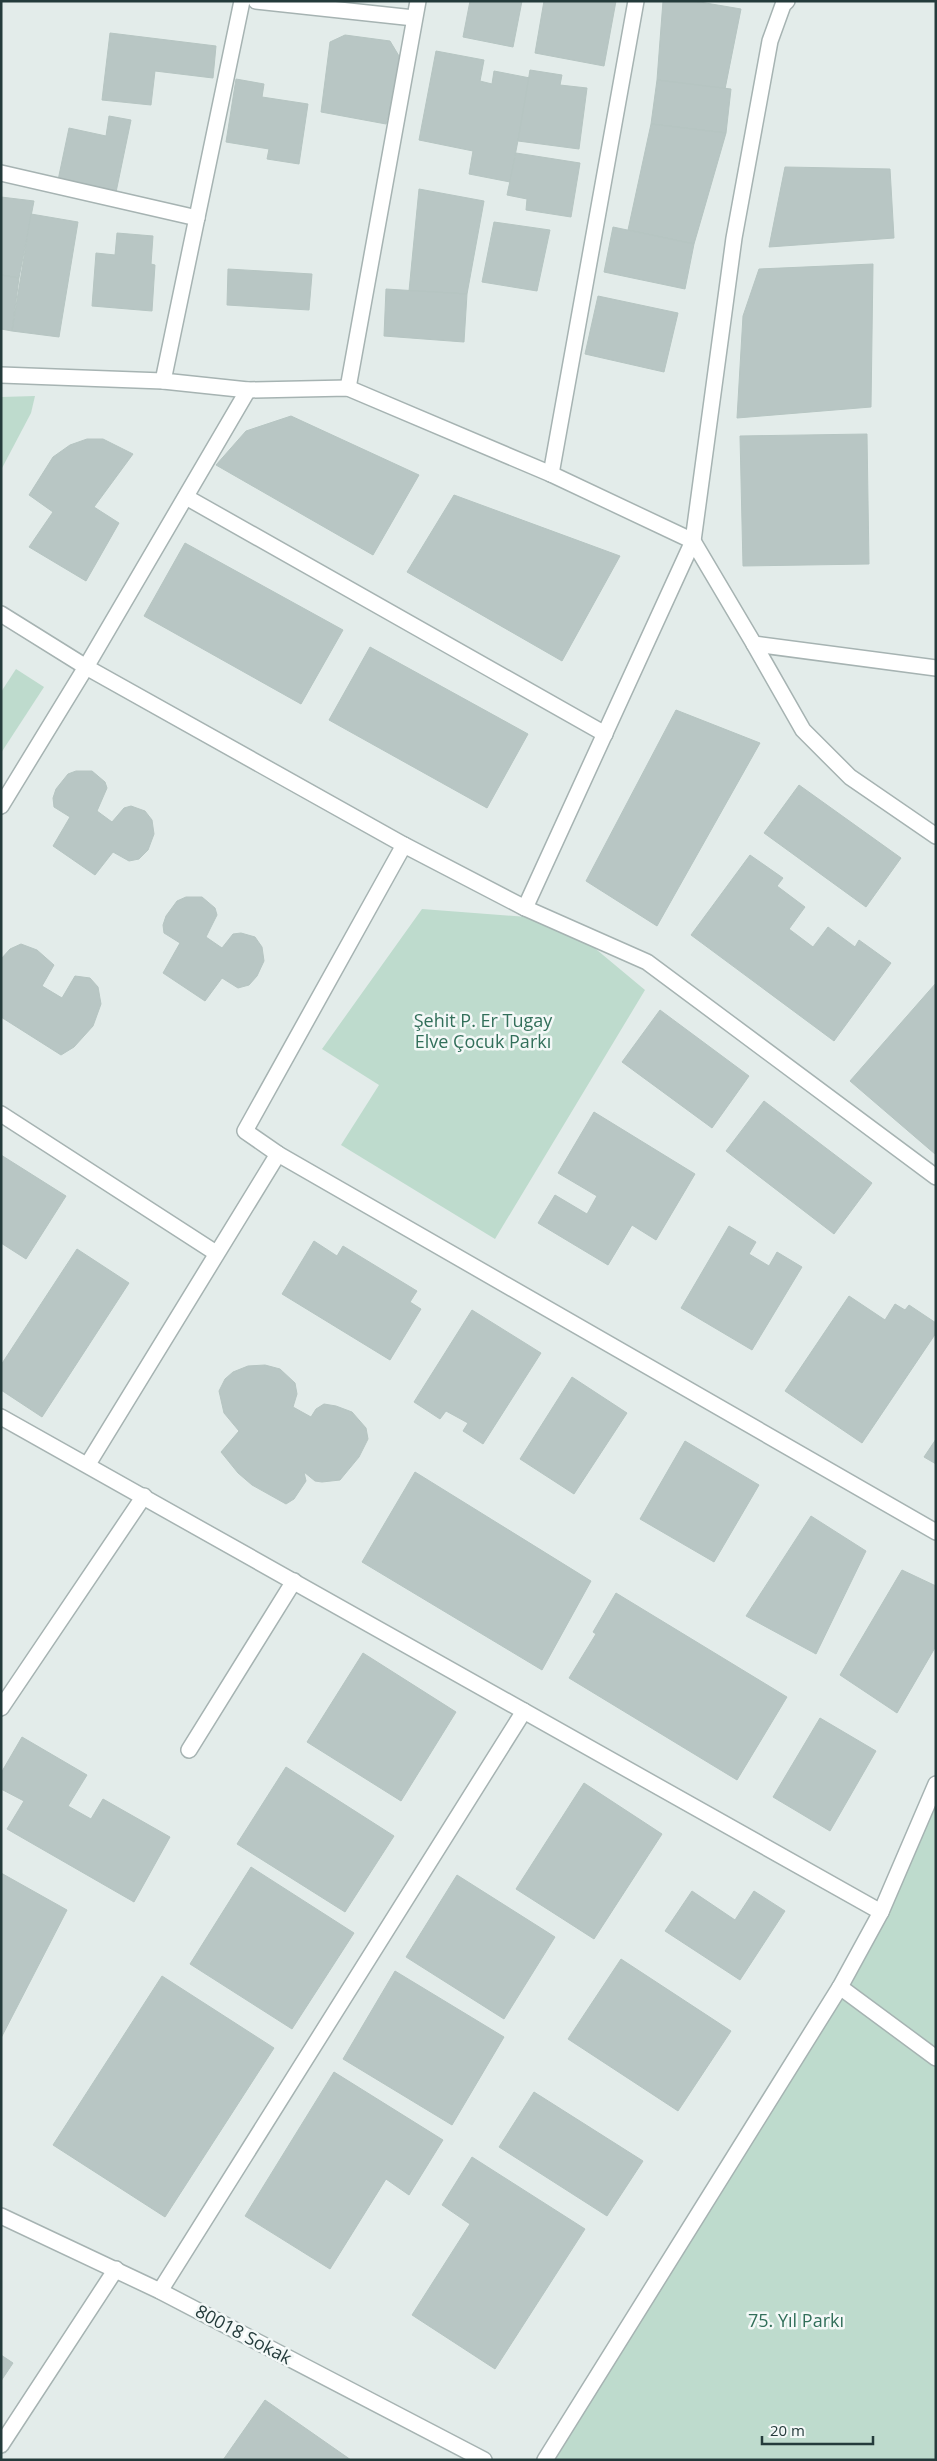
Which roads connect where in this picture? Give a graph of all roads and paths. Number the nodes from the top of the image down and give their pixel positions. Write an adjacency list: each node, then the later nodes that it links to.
1 (242, 1): 8 (street)
2 (256, 1): 6 (street)
3 (418, 1): 6 (street)
4 (636, 1): 13 (street)
5 (787, 1): 15 (street)
6 (414, 18): 11 (street)
7 (1, 173): 8 (street)
8 (197, 218): 10 (street)
9 (1, 375): 10 (street)
10 (163, 381): 12 (street)
11 (348, 388): 12 (street); 13 (street)
12 (248, 390): 14 (street)
13 (551, 474): 15 (street)
14 (186, 497): 18 (street); 20 (street)
15 (693, 541): 17 (street); 20 (street)
16 (1, 614): 18 (street)
17 (754, 644): 19 (street); 22 (street)
18 (86, 667): 21 (street); 23 (street)
19 (936, 668)
20 (605, 734): 24 (street)
21 (1, 806)
22 (936, 836)
23 (404, 845): 24 (street); 26 (street)
24 (525, 908): 27 (street)
25 (1, 1114): 28 (street)
26 (278, 1154): 28 (street); 32 (street)
27 (936, 1177)
28 (216, 1253): 30 (street)
29 (1, 1417): 30 (street)
30 (88, 1464): 31 (street)
31 (144, 1496): 33 (street); 34 (street)
32 (936, 1532)
33 (294, 1581): 35 (street); 36 (street)
34 (1, 1708)
35 (524, 1711): 38 (street); 43 (street)
36 (190, 1750)
37 (936, 1784): 38 (street)
38 (881, 1912): 39 (street)
39 (840, 1987): 40 (street); 46 (street)
40 (936, 2058)
41 (1, 2216): 42 (street, 80018 Sokak)
42 (116, 2270): 43 (street, 80018 Sokak); 44 (street)
43 (160, 2290): 45 (street, 80018 Sokak)
44 (1, 2445)
45 (476, 2458)
46 (545, 2460)

